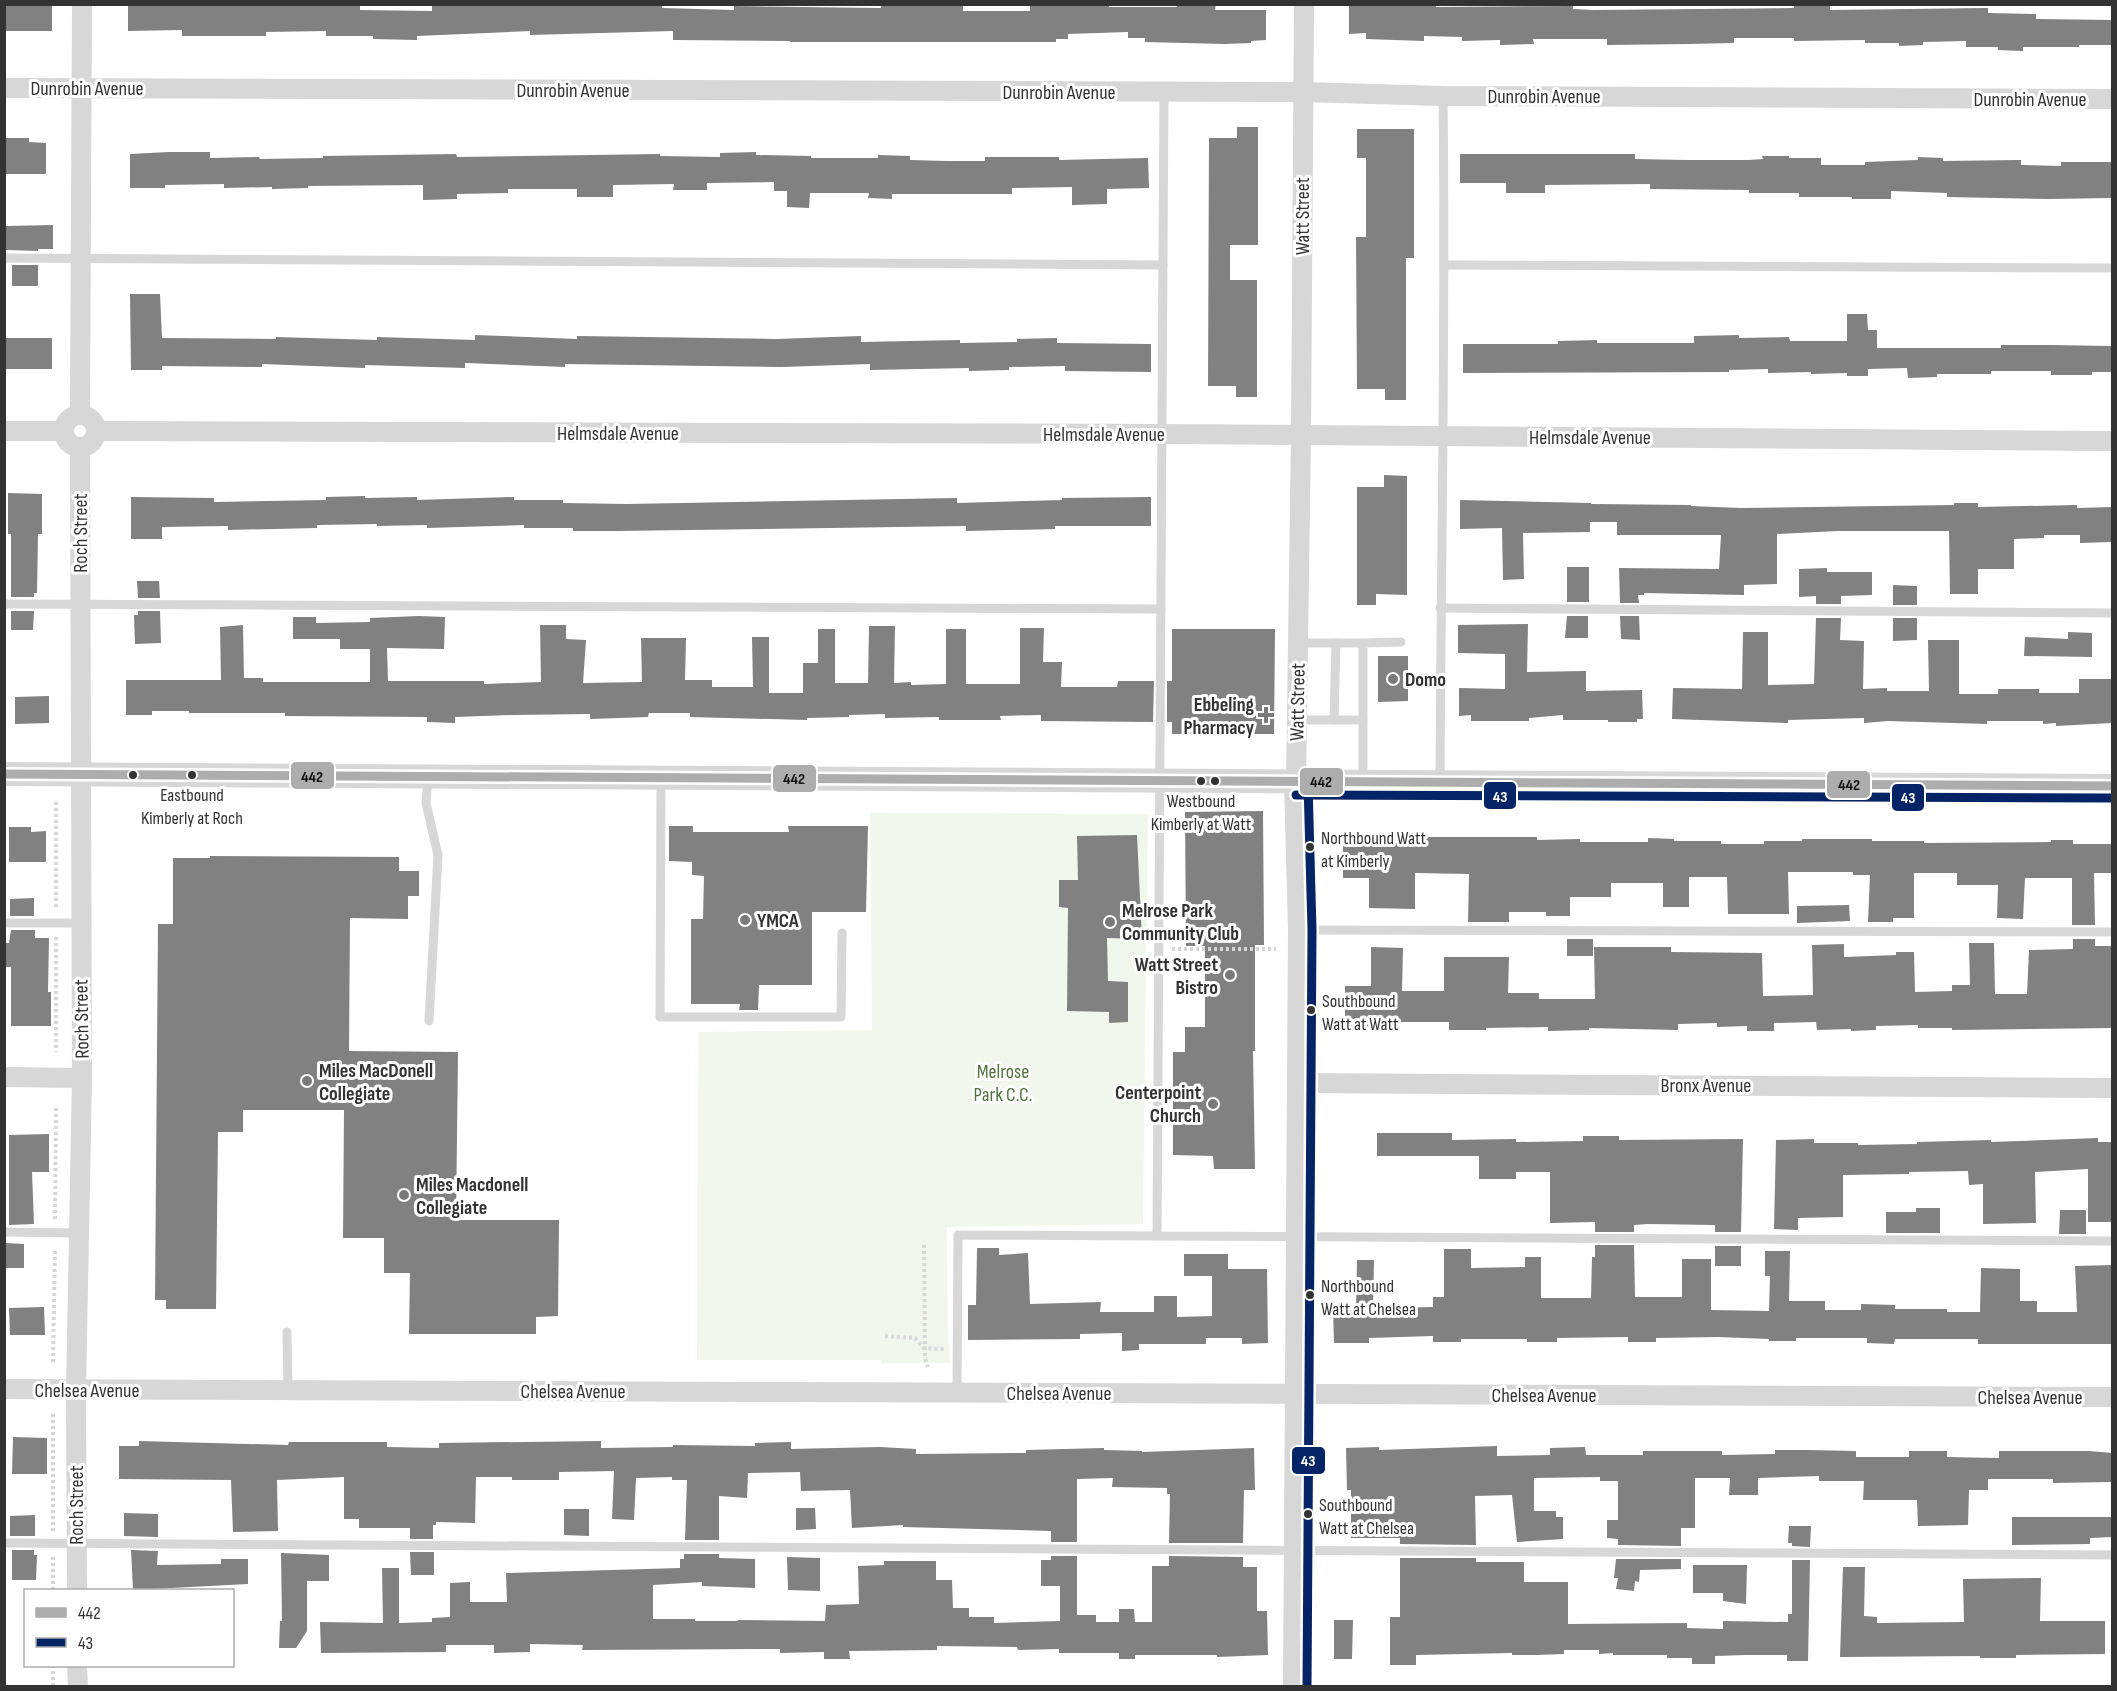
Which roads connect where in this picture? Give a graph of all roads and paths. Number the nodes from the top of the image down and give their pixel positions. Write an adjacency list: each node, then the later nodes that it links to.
1 (82, 4): 4 (street)
2 (1304, 4): 6 (street, Watt Street)
3 (4, 88): 4 (street, Dunrobin Avenue)
4 (81, 88): 5 (street, Dunrobin Avenue); 10 (street)
5 (1164, 92): 6 (street, Dunrobin Avenue); 11 (lane)
6 (1303, 92): 7 (street, Dunrobin Avenue); 19 (street, Watt Street)
7 (1443, 96): 8 (street, Dunrobin Avenue); 12 (lane)
8 (2112, 99)
9 (4, 258): 10 (lane)
10 (82, 259): 11 (lane); 14 (street)
11 (1163, 265): 18 (lane)
12 (1445, 265): 13 (lane); 20 (lane)
13 (2112, 268)
14 (80, 415): 16 (street); 17 (street)
15 (4, 431): 16 (street)
16 (64, 431): 22 (street)
17 (96, 431): 18 (street, Helmsdale Avenue); 22 (street)
18 (1161, 434): 19 (street, Helmsdale Avenue); 26 (lane)
19 (1301, 435): 20 (street, Helmsdale Avenue); 29 (street, Watt Street)
20 (1442, 436): 21 (street, Helmsdale Avenue); 25 (lane)
21 (2112, 441)
22 (80, 448): 24 (street, Roch Street)
23 (4, 604): 24 (lane)
24 (80, 604): 26 (lane); 36 (street, Roch Street)
25 (1440, 608): 27 (lane); 42 (lane)
26 (1161, 609): 39 (lane)
27 (2112, 613)
28 (1401, 642): 31 (lane)
29 (1298, 643): 30 (lane); 32 (street, Watt Street)
30 (1336, 643): 31 (lane); 33 (lane)
31 (1363, 643): 34 (lane)
32 (1297, 720): 33 (lane); 40 (street, Watt Street)
33 (1334, 720): 34 (lane)
34 (1363, 720): 41 (lane)
35 (4, 774): 36 (street)
36 (80, 774): 37 (street); 45 (street, Roch Street)
37 (428, 777): 38 (street); 51 (lane)
38 (661, 778): 39 (street); 48 (lane)
39 (1160, 781): 40 (street); 49 (lane)
40 (1296, 783): 41 (street); 46 (street, Watt Street)
41 (1363, 783): 42 (street)
42 (1440, 783): 43 (street)
43 (2112, 786)
44 (4, 923): 45 (lane)
45 (80, 923): 53 (street, Roch Street)
46 (1300, 930): 47 (lane); 54 (street, Watt Street)
47 (2112, 932)
48 (842, 933)
49 (1159, 949): 50 (path); 58 (lane)
50 (1276, 949)
51 (429, 1021)
52 (4, 1077): 53 (street)
53 (81, 1078): 57 (street, Roch Street)
54 (1299, 1083): 55 (street, Bronx Avenue); 59 (street, Watt Street)
55 (2112, 1088)
56 (4, 1232): 57 (lane)
57 (79, 1233): 68 (street, Roch Street)
58 (1157, 1236): 59 (lane); 70 (lane)
59 (1299, 1238): 60 (lane); 71 (street, Watt Street)
60 (2112, 1241)
61 (924, 1245): 64 (path)
62 (287, 1332): 69 (lane)
63 (885, 1336): 64 (path)
64 (924, 1348): 65 (path); 66 (path)
65 (944, 1349)
66 (928, 1367)
67 (4, 1389): 68 (street, Chelsea Avenue)
68 (76, 1390): 69 (street, Chelsea Avenue); 76 (street, Roch Street)
69 (288, 1390): 70 (street, Chelsea Avenue)
70 (957, 1392): 71 (street, Chelsea Avenue)
71 (1298, 1393): 72 (street, Chelsea Avenue); 77 (street, Watt Street)
72 (2112, 1397)
73 (53, 1414): 75 (path)
74 (4, 1543): 75 (lane)
75 (53, 1543): 76 (lane); 79 (path)
76 (76, 1543): 77 (lane); 80 (street, Roch Street)
77 (1295, 1549): 78 (lane); 85 (street, Watt Street)
78 (2112, 1555)
79 (53, 1589)
80 (77, 1589)
81 (53, 1667): 83 (path)
82 (77, 1667): 84 (street)
83 (53, 1686)
84 (78, 1686)
85 (1295, 1686)

